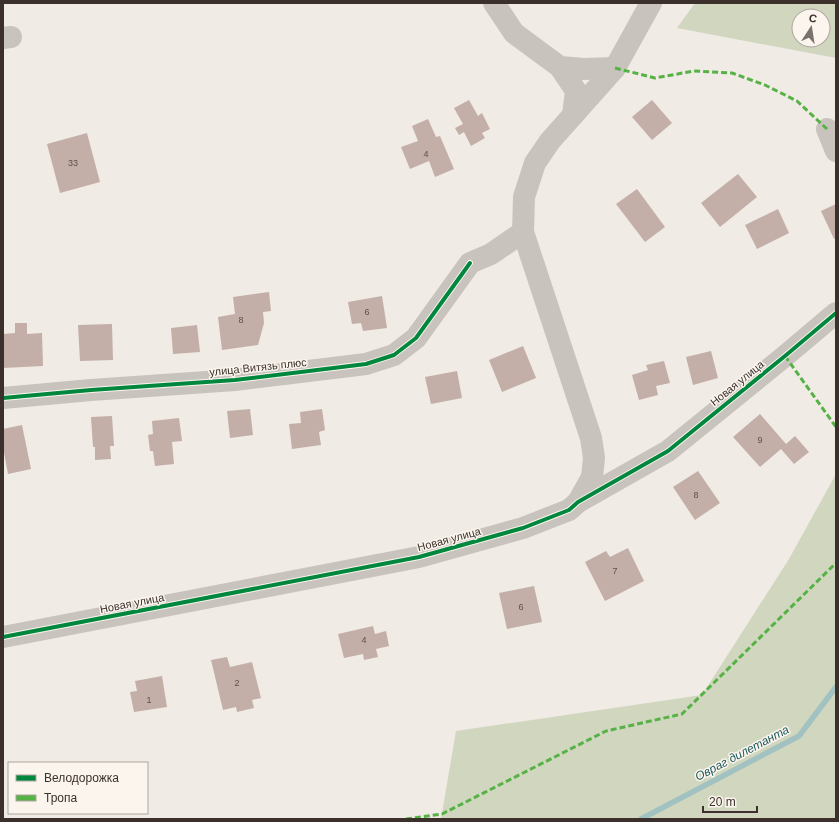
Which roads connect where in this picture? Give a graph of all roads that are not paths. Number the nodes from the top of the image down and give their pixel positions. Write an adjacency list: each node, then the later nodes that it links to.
1 (494, 3): 3 (street)
2 (651, 3): 4 (street)
3 (560, 67): 4 (street); 5 (street)
4 (615, 68): 5 (street)
5 (574, 114): 8 (street)
6 (827, 129): 7 (street)
7 (836, 151)
8 (523, 232): 10 (street, улица Витязь плюс); 11 (street)
9 (836, 313): 11 (street, Новая улица)
10 (3, 398)
11 (578, 502): 12 (street, Новая улица)
12 (3, 637)

